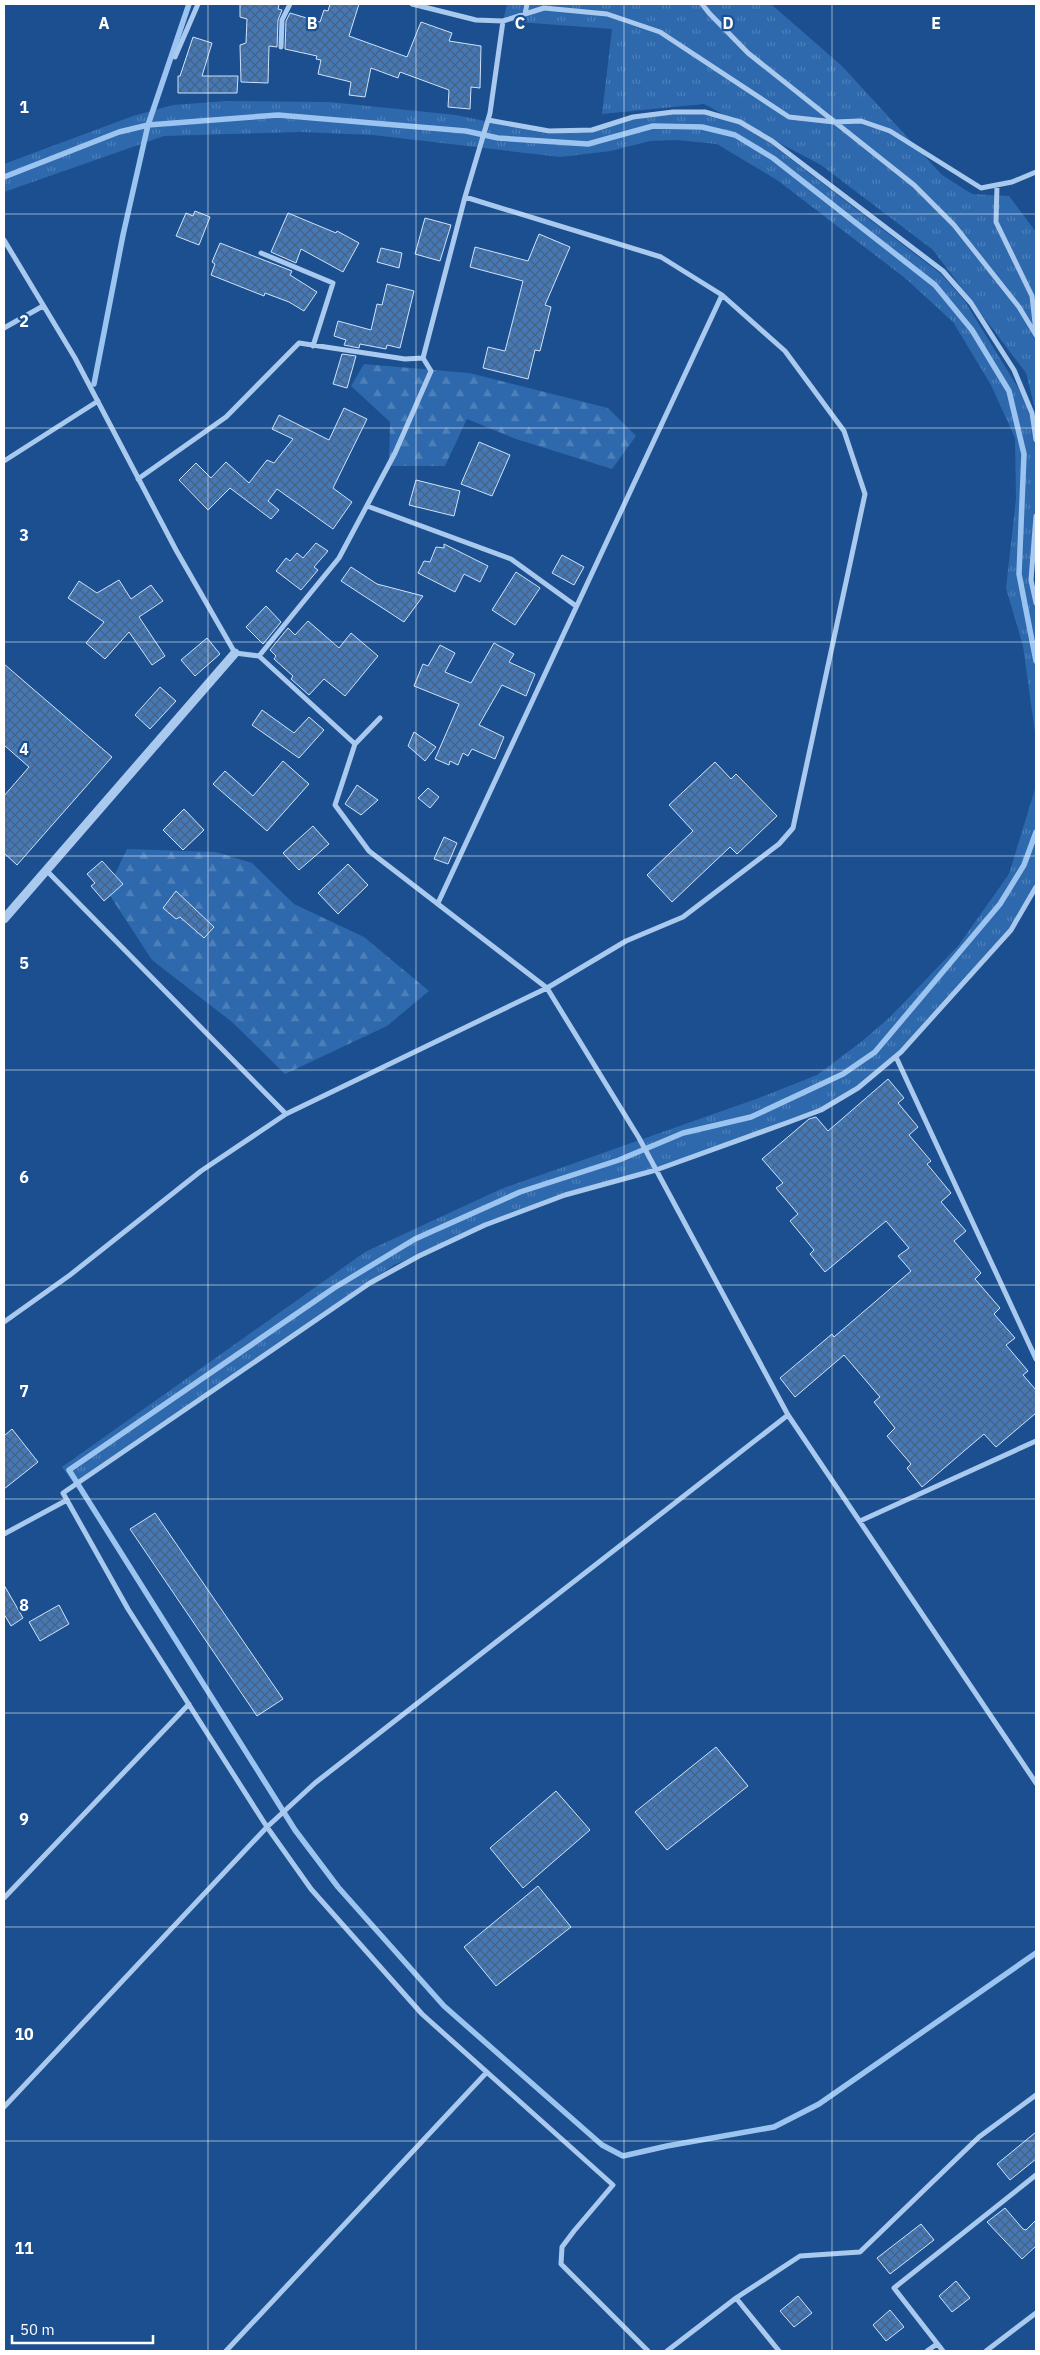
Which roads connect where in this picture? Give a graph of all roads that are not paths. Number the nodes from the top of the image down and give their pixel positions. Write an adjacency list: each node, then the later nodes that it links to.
1 (198, 4): 9 (street)
2 (290, 4): 8 (street)
3 (412, 4): 7 (street)
4 (527, 4): 6 (street)
5 (702, 4): 11 (street)
6 (525, 14): 7 (street); 11 (street)
7 (503, 21): 10 (street)
8 (281, 47)
9 (175, 57)
10 (488, 120): 14 (street); 23 (street)
11 (834, 122): 13 (street); 13 (street)
12 (1036, 172): 13 (street)
13 (997, 185)
14 (465, 196): 17 (street); 21 (street)
15 (4, 240): 18 (street)
16 (261, 253): 20 (street)
17 (722, 295): 29 (street); 38 (street)
18 (44, 306): 19 (street); 22 (street)
19 (4, 328)
20 (313, 346): 21 (street); 25 (street)
21 (423, 358): 26 (street)
22 (98, 401): 24 (street); 25 (street)
23 (1036, 440)
24 (4, 461)
25 (138, 479): 30 (street)
26 (367, 506): 29 (street); 31 (street)
27 (1036, 516): 28 (street)
28 (1036, 603)
29 (576, 606): 36 (street)
30 (236, 653): 31 (street); 34 (street)
31 (258, 656): 33 (street)
32 (380, 718): 33 (street)
33 (355, 744): 36 (street)
34 (46, 870): 37 (street); 40 (street)
35 (1036, 887): 39 (street)
36 (438, 903): 38 (street)
37 (4, 919)
38 (548, 988): 40 (street); 41 (street)
39 (896, 1057): 41 (street); 43 (street)
40 (286, 1114): 42 (street)
41 (655, 1168): 44 (street); 46 (street)
42 (4, 1322)
43 (1036, 1359)
44 (788, 1415): 47 (street); 51 (street)
45 (1036, 1441): 47 (street)
46 (67, 1500): 48 (street); 49 (street)
47 (860, 1521): 50 (street)
48 (4, 1534)
49 (189, 1704): 51 (street); 52 (street)
50 (1036, 1782)
51 (267, 1827): 53 (street); 55 (street)
52 (4, 1898)
53 (487, 2072): 60 (street); 61 (street)
54 (1036, 2095): 57 (street)
55 (4, 2107)
56 (1036, 2175): 59 (street)
57 (736, 2298): 62 (street); 63 (street)
58 (1036, 2313): 66 (street)
59 (937, 2344): 64 (street); 65 (street)
60 (226, 2351)
61 (648, 2351)
62 (667, 2351)
63 (779, 2351)
64 (927, 2351)
65 (943, 2351)
66 (986, 2351)

